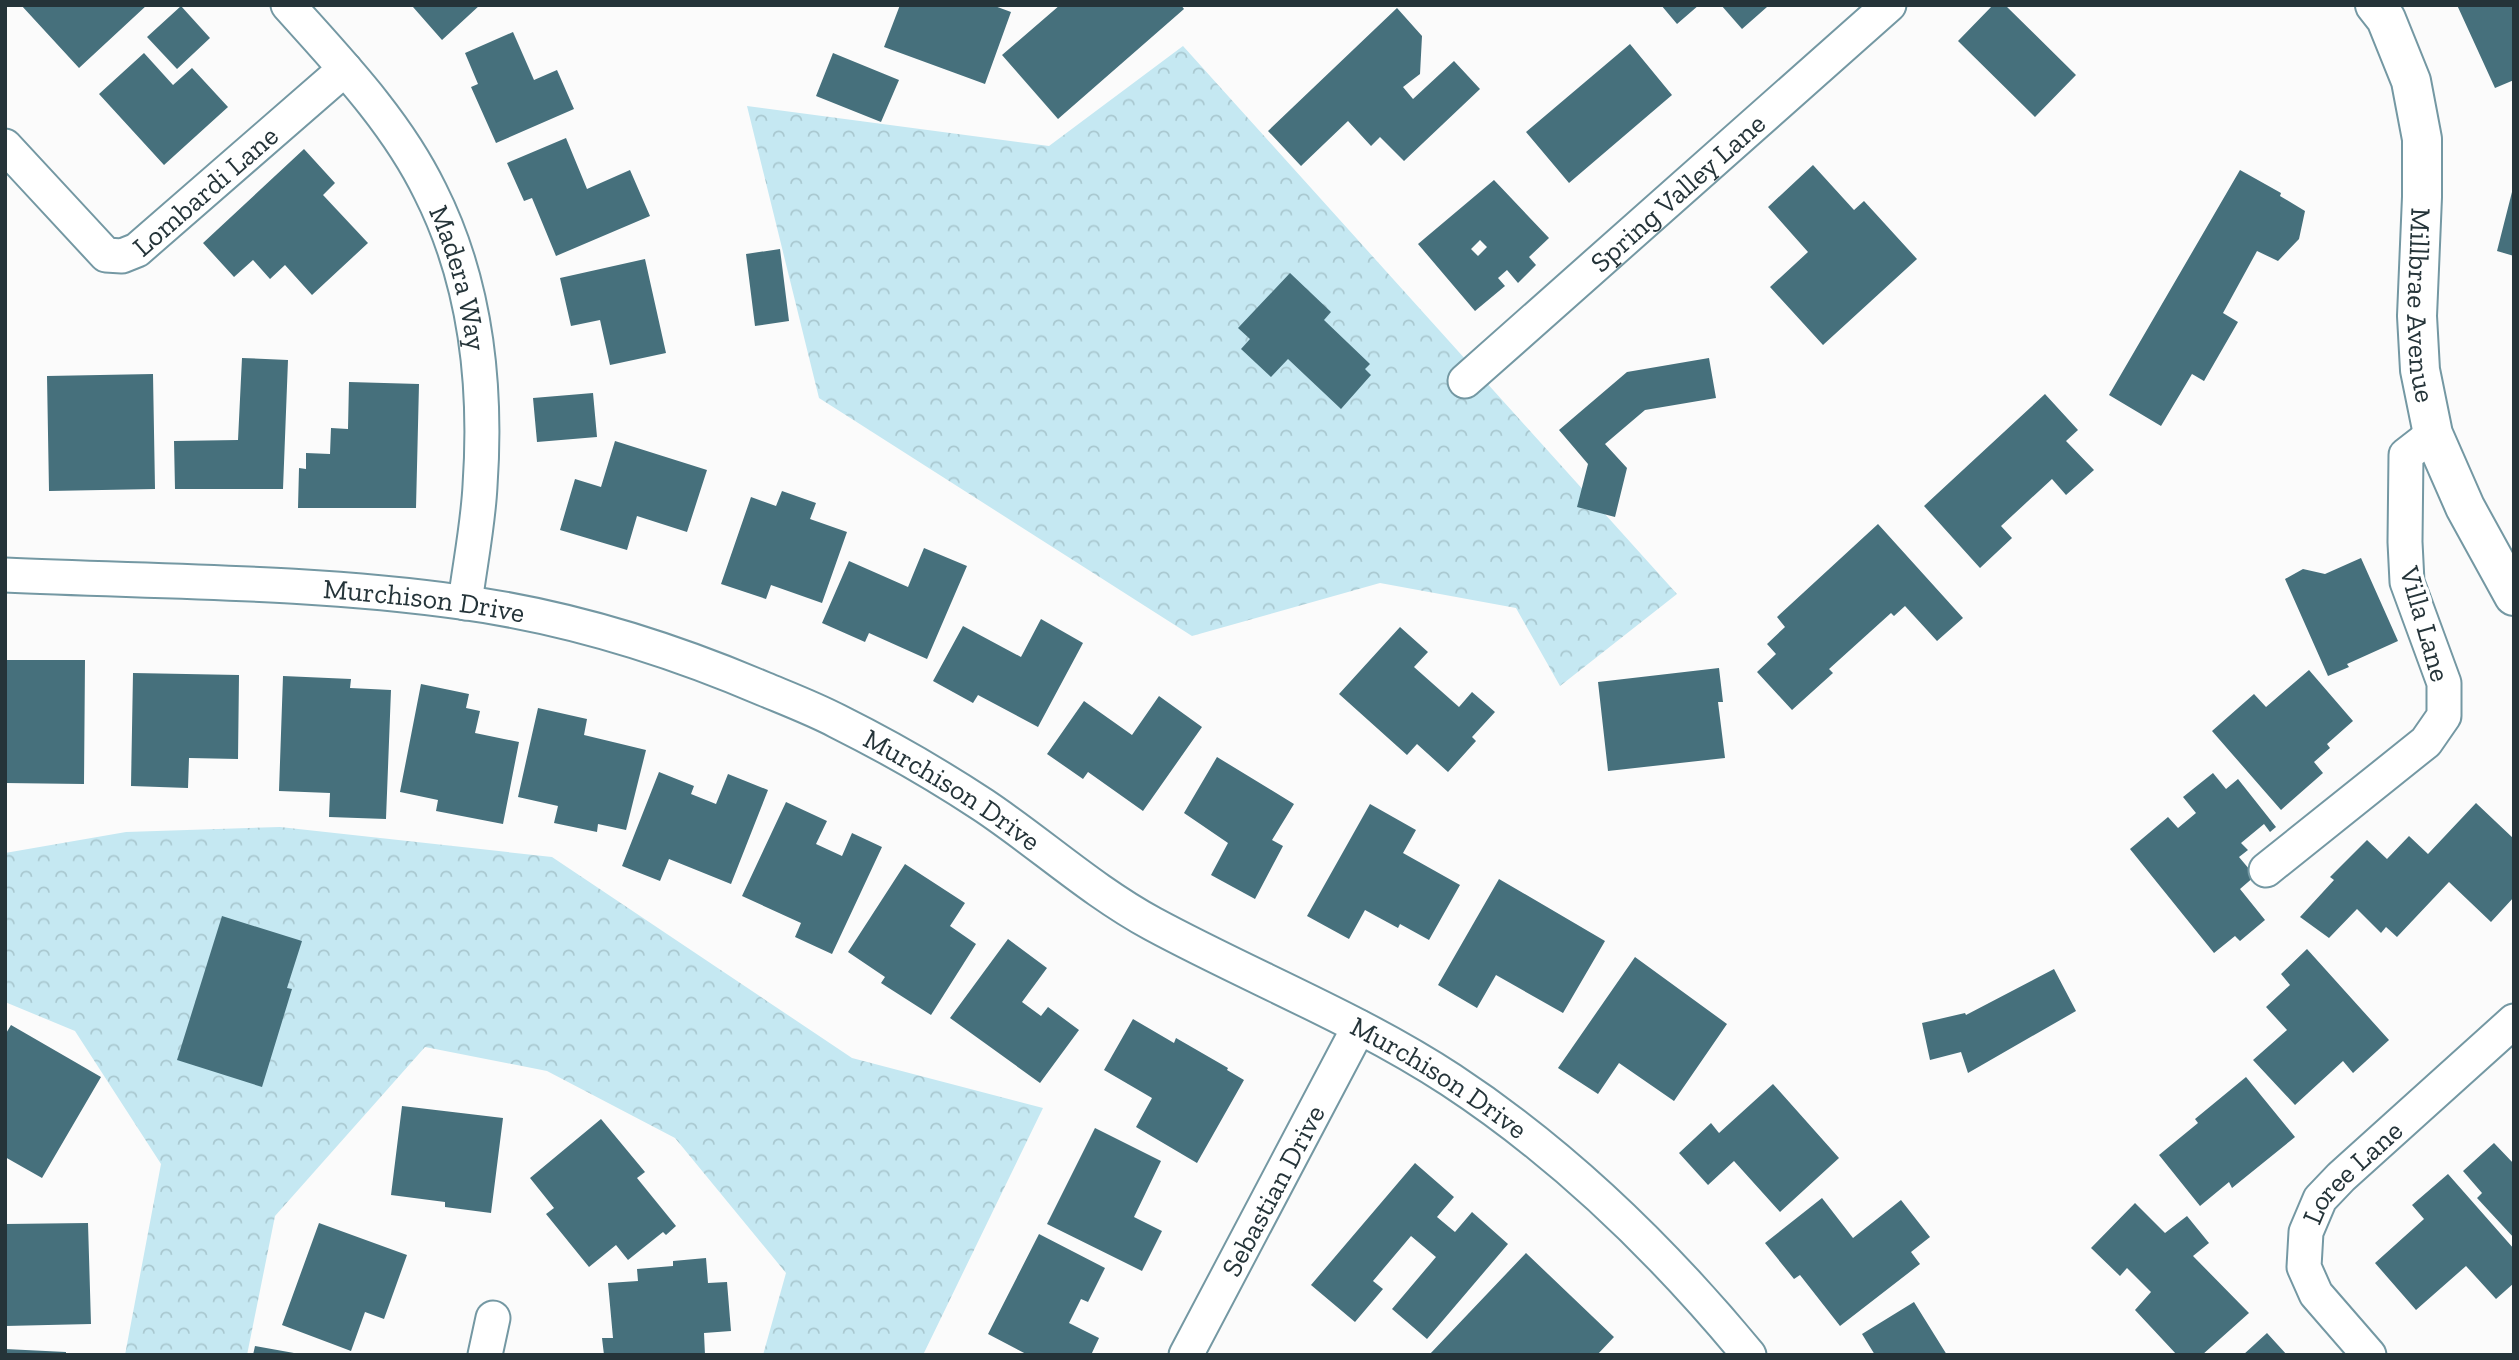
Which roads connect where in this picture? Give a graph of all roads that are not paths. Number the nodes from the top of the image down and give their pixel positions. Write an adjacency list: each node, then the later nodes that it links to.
1 (288, 5): 4 (street, Madera Way)
2 (1889, 5): 6 (street, Spring Valley Lane)
3 (2375, 5): 7 (street, Millbrae Avenue)
4 (345, 69): 5 (street, Lombardi Lane); 10 (street, Madera Way)
5 (5, 146)
6 (1465, 380)
7 (2433, 434): 9 (street, Millbrae Avenue); 11 (street, Villa Lane)
8 (5, 575): 10 (street, Murchison Drive)
9 (2514, 596)
10 (465, 603): 13 (street, Murchison Drive)
11 (2266, 870)
12 (2514, 1021): 18 (street, Loree Lane)
13 (1359, 1027): 16 (street, Sebastian Drive); 17 (street, Murchison Drive)
14 (493, 1318): 15 (street)
15 (485, 1355)
16 (1186, 1355)
17 (1749, 1355)
18 (2370, 1355)

